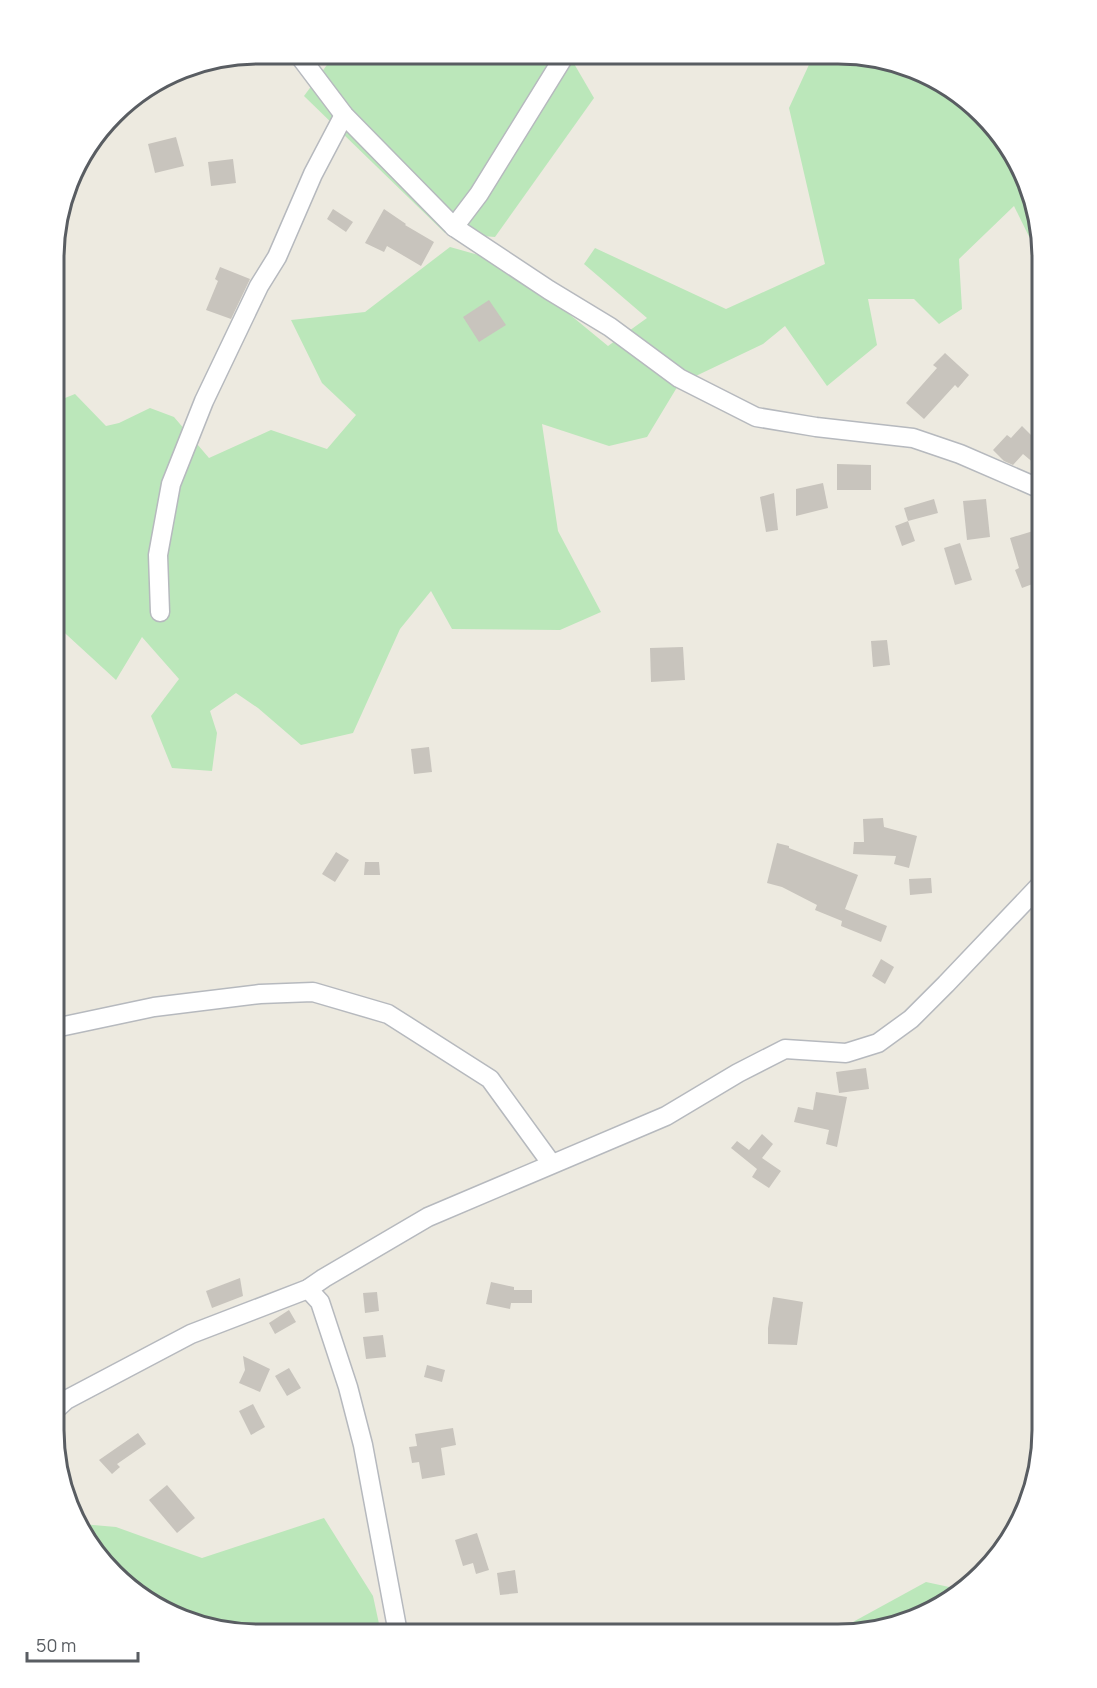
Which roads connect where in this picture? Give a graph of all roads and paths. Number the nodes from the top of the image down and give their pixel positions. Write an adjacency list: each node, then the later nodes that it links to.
1 (306, 64): 3 (street)
2 (559, 64): 4 (street)
3 (344, 114): 4 (street); 6 (street)
4 (454, 227): 5 (street)
5 (1032, 485)
6 (160, 612)
7 (1032, 893): 9 (street)
8 (64, 1026): 9 (street)
9 (551, 1163): 10 (street)
10 (308, 1289): 11 (street); 12 (street)
11 (64, 1402)
12 (396, 1624)

